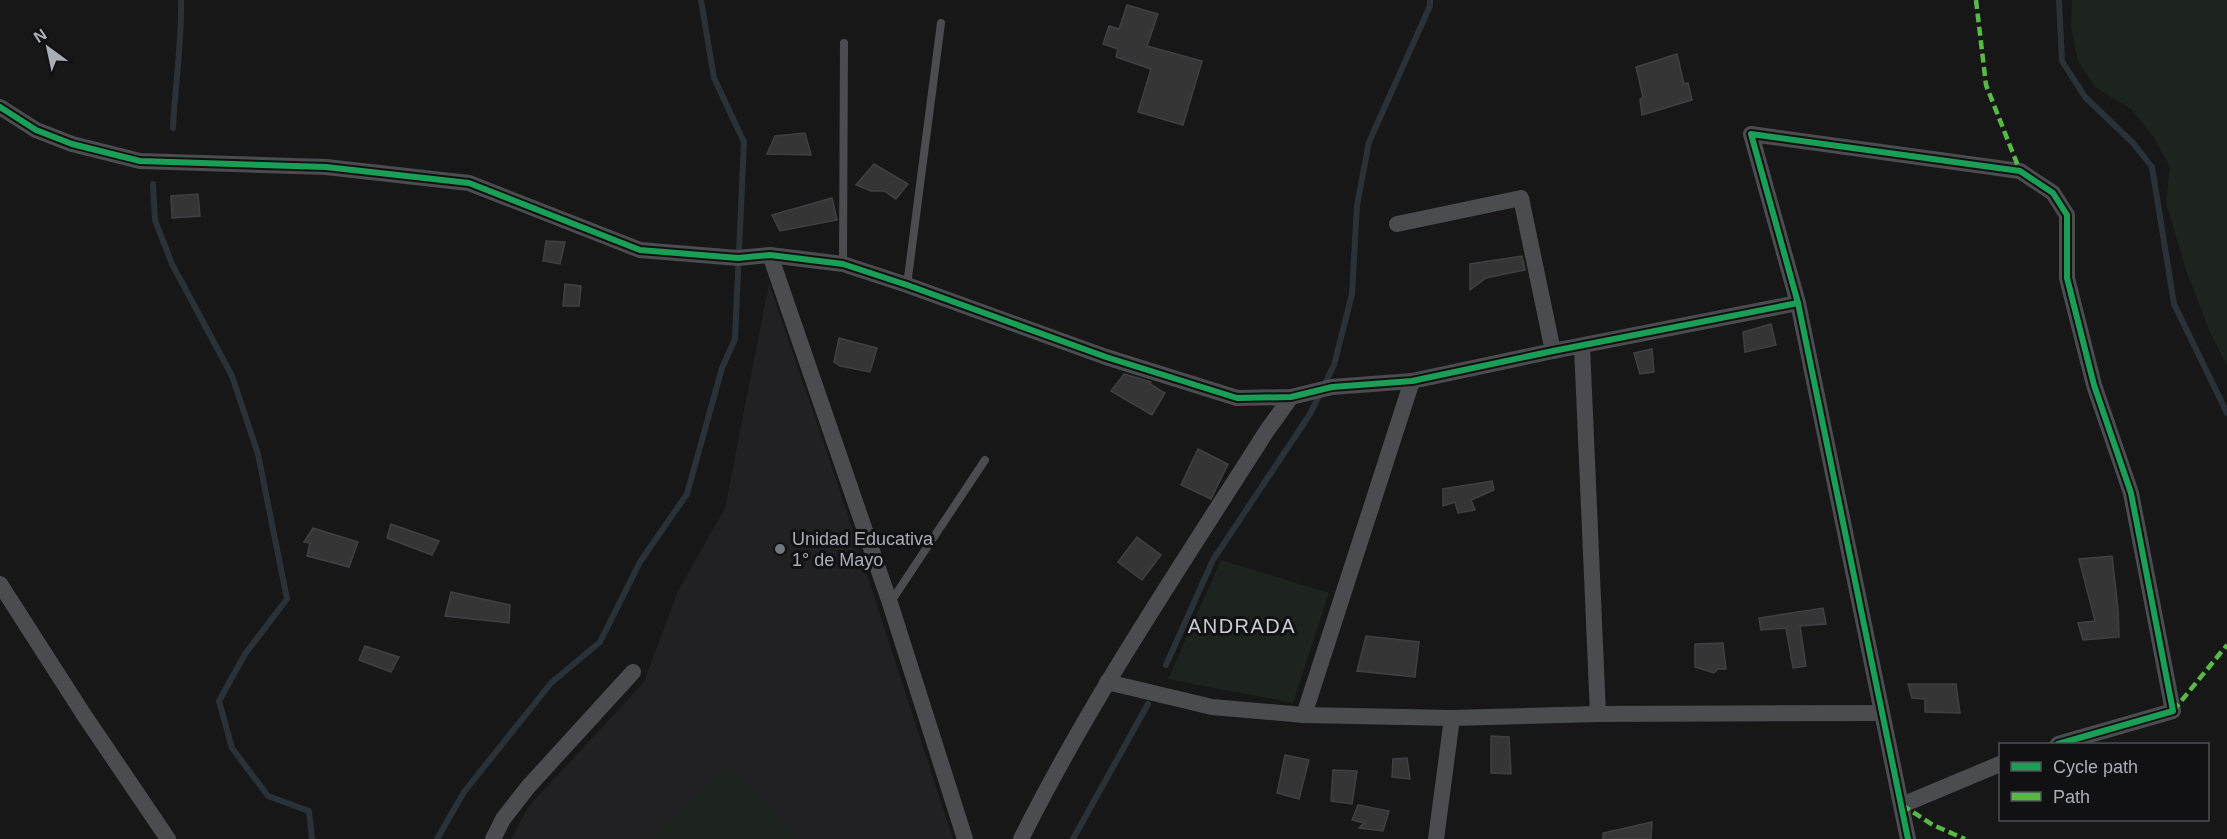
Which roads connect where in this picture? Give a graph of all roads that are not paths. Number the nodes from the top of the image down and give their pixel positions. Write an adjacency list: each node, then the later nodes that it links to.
1 (941, 23): 7 (lane)
2 (844, 43): 6 (lane)
3 (0, 107): 5 (street)
4 (1397, 224): 10 (street)
5 (770, 255): 6 (street); 15 (street)
6 (843, 264): 7 (street)
7 (907, 285): 12 (street)
8 (1798, 303): 9 (street); 18 (street); 22 (street)
9 (1582, 346): 10 (street); 19 (street)
10 (1553, 351): 11 (street)
11 (1412, 381): 12 (street); 20 (street)
12 (1291, 397): 17 (street)
13 (986, 460): 15 (lane)
14 (0, 584): 25 (street)
15 (890, 603): 27 (street)
16 (633, 672): 26 (street)
17 (1107, 682): 20 (street); 28 (street)
18 (1881, 712): 19 (street); 24 (street)
19 (1598, 714): 21 (street)
20 (1304, 715): 21 (street)
21 (1452, 718): 29 (street)
22 (2061, 743)
23 (1999, 765): 24 (street)
24 (1902, 805): 30 (street)
25 (168, 839)
26 (493, 839)
27 (965, 839)
28 (1021, 839)
29 (1436, 839)
30 (1908, 839)

